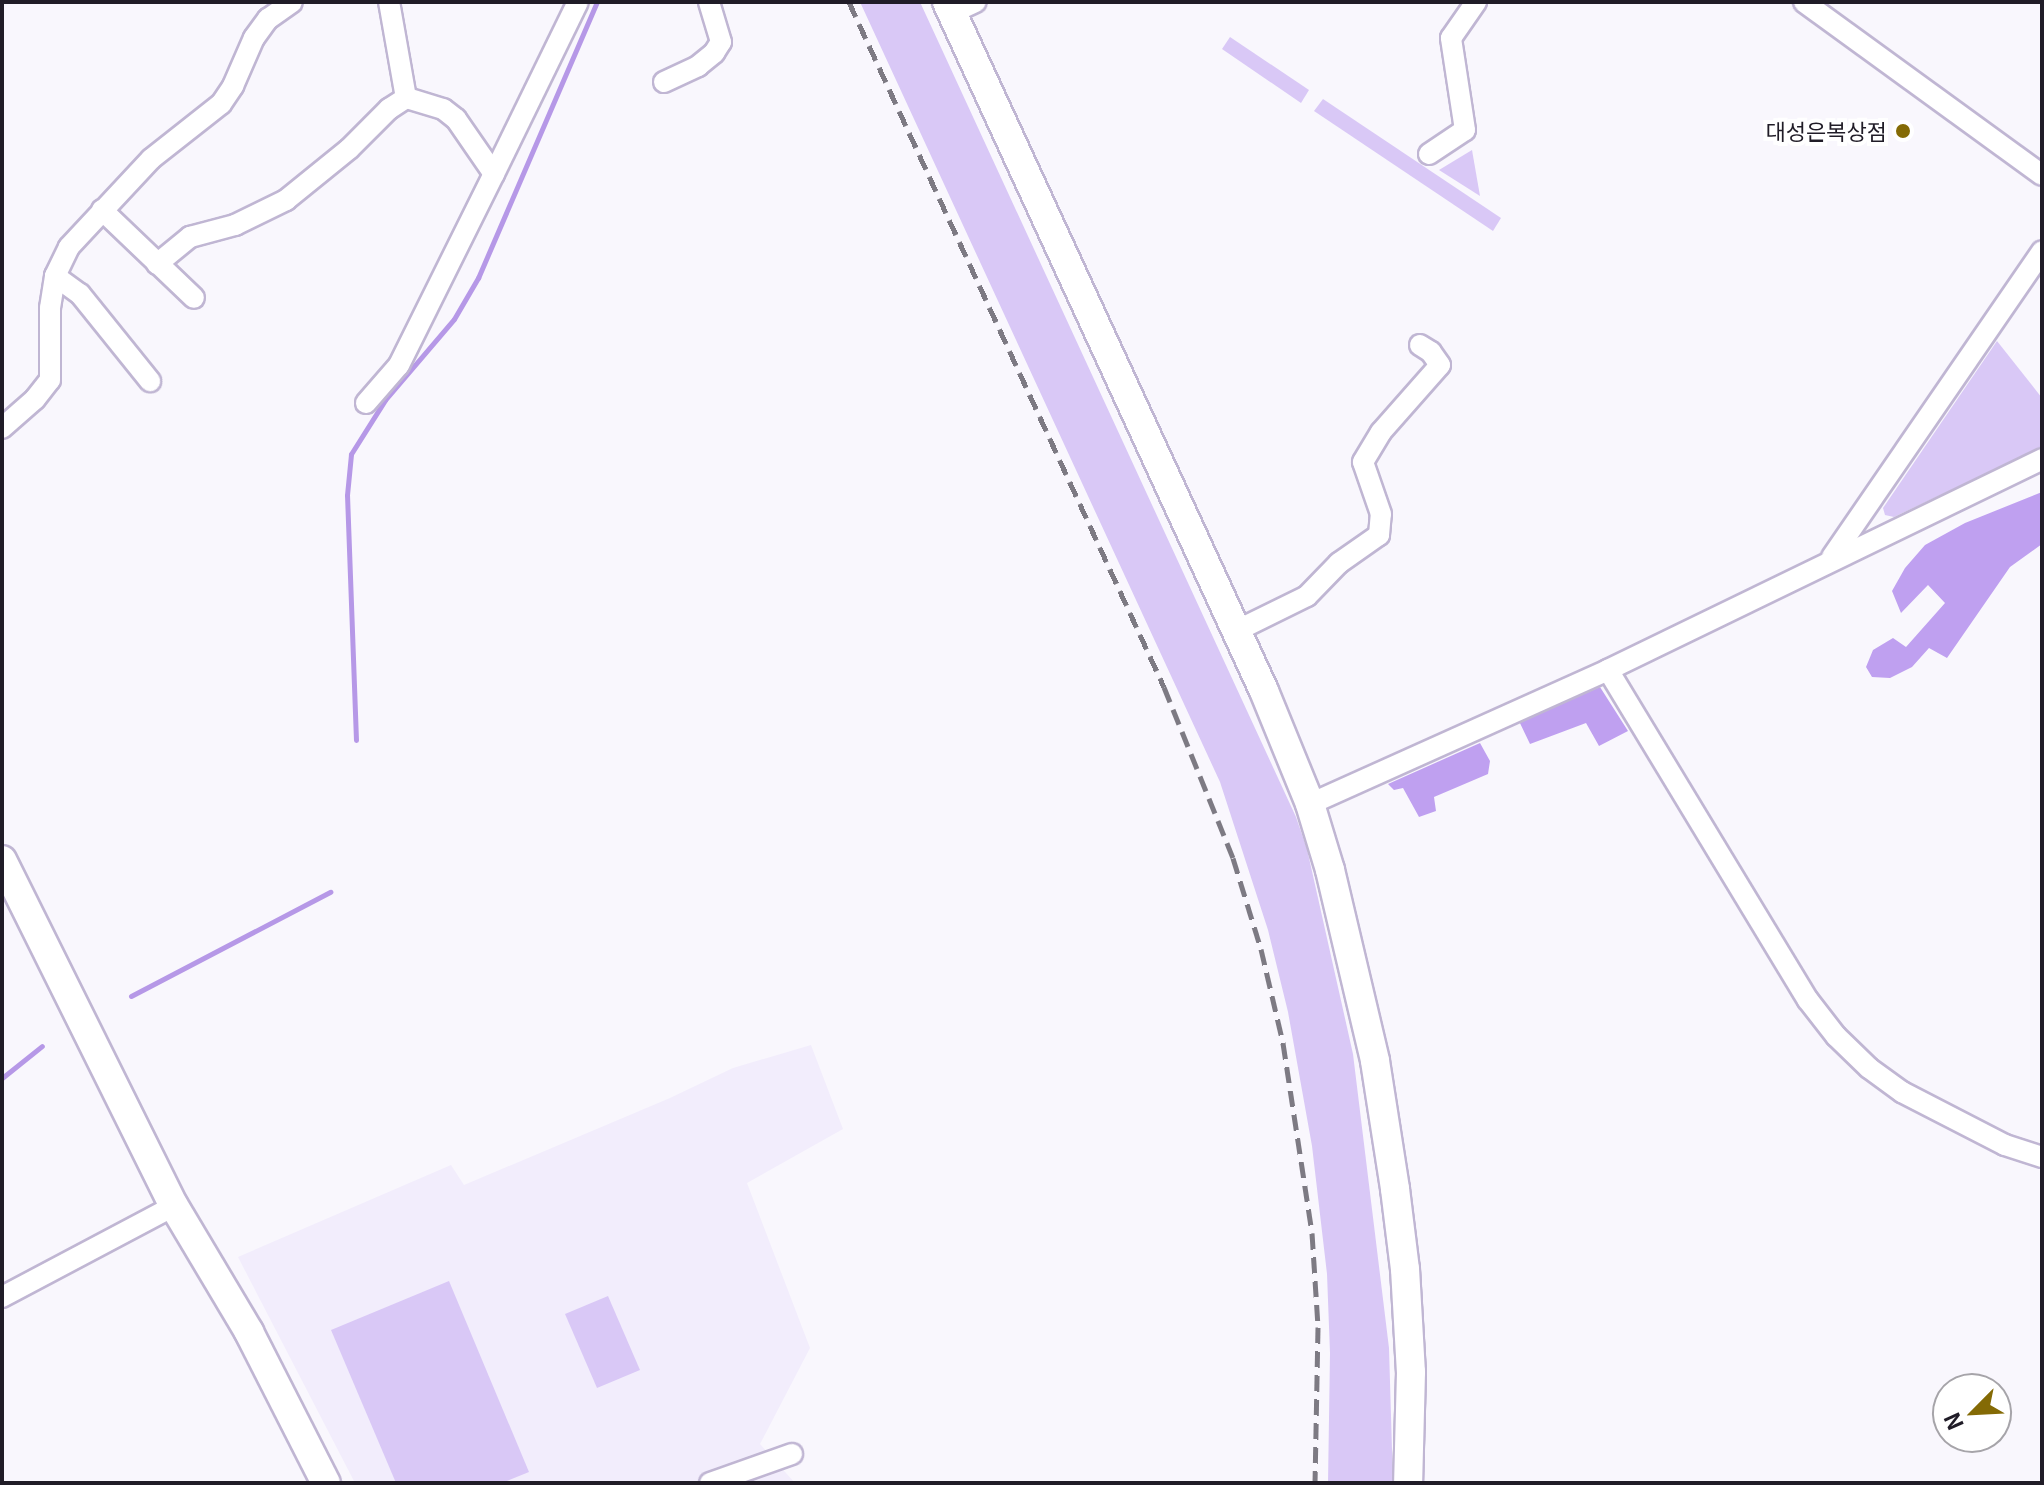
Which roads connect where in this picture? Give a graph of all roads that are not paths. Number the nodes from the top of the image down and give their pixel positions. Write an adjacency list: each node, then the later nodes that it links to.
1 (292, 2): 13 (street)
2 (389, 2): 9 (street)
3 (578, 2): 11 (street)
4 (709, 2): 8 (street)
5 (1476, 2): 10 (street)
6 (1804, 2): 12 (street)
7 (958, 6): 24 (street)
8 (664, 82)
9 (406, 98): 11 (street); 15 (street)
10 (1429, 154)
11 (494, 174): 20 (street)
12 (2042, 175)
13 (102, 210): 15 (street); 16 (street)
14 (2042, 251): 23 (street)
15 (157, 264): 17 (street)
16 (55, 276): 19 (street); 21 (street)
17 (194, 298)
18 (1420, 345): 24 (street)
19 (150, 381)
20 (366, 403)
21 (2, 428)
22 (2042, 459): 23 (street)
23 (1830, 561): 25 (street)
24 (1236, 631): 26 (street)
25 (1608, 670): 26 (street); 28 (street)
26 (1310, 804): 34 (street)
27 (2, 860): 29 (street)
28 (2042, 1157)
29 (174, 1206): 30 (street); 32 (street)
30 (2, 1297)
31 (792, 1454): 33 (street)
32 (326, 1483)
33 (710, 1483)
34 (1408, 1483)

